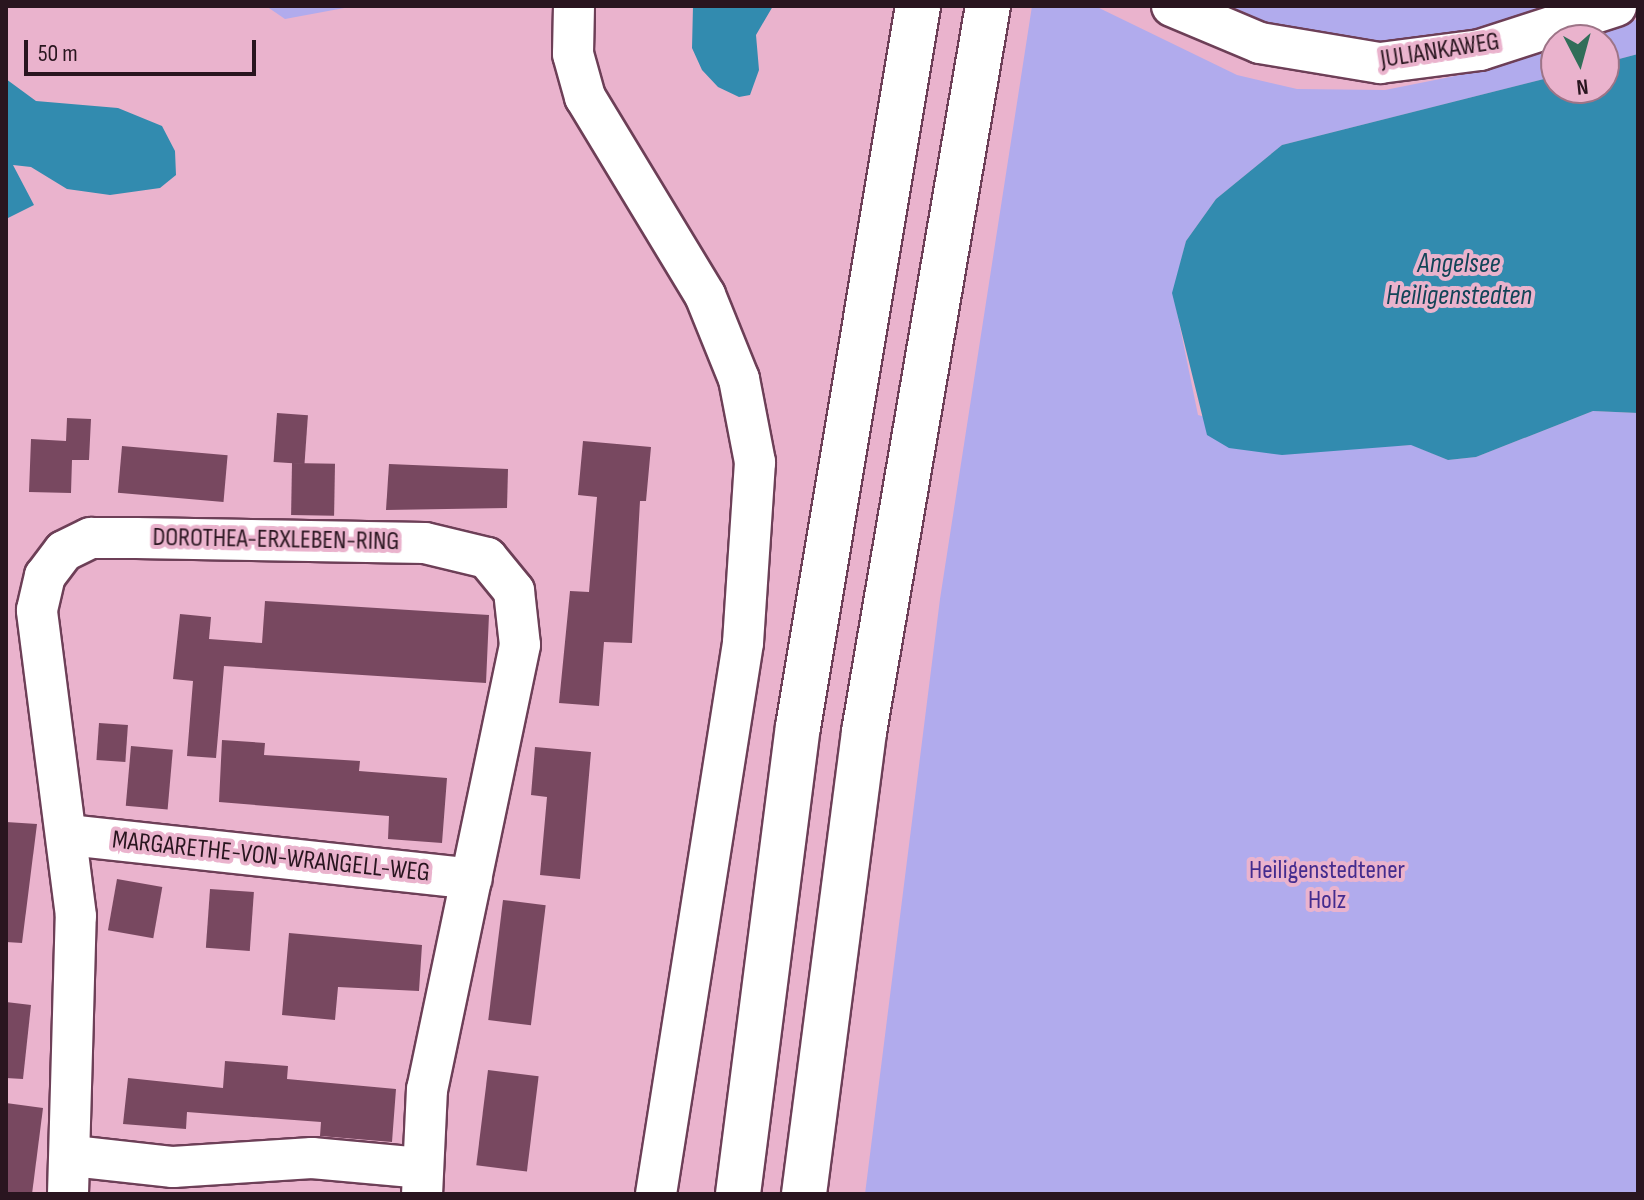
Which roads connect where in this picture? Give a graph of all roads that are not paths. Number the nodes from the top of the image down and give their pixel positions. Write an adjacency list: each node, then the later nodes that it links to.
1 (574, 6): 10 (street)
2 (918, 6): 11 (highway)
3 (988, 6): 12 (highway)
4 (1172, 6): 5 (street, JULIANKAWEG)
5 (1616, 6)
6 (69, 835): 7 (street, MARGARETHE-VON-WRANGELL-WEG); 7 (street, DOROTHEA-ERXLEBEN-RING); 8 (street, DOROTHEA-ERXLEBEN-RING)
7 (472, 879): 9 (street, DOROTHEA-ERXLEBEN-RING)
8 (70, 1175): 9 (street)
9 (421, 1181)
10 (656, 1194)
11 (738, 1194)
12 (804, 1194)

